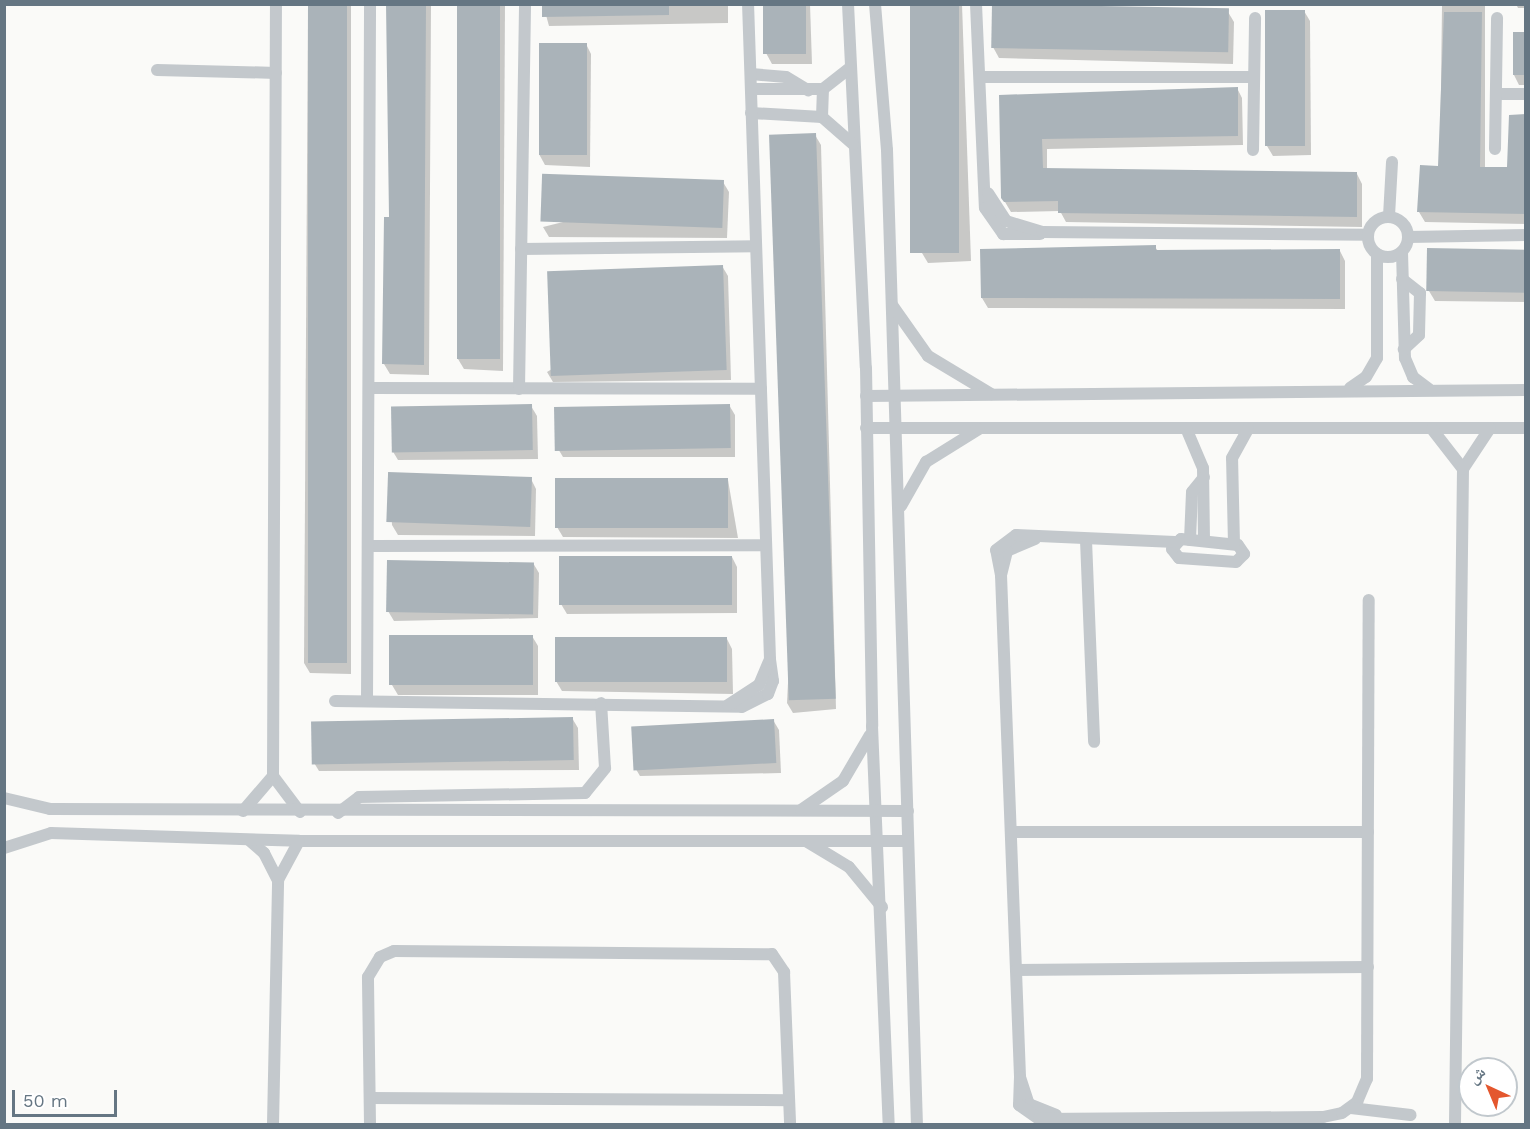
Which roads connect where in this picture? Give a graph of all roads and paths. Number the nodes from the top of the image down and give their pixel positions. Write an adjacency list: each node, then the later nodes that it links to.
1 (276, 4): 12 (street)
2 (370, 4): 36 (street)
3 (525, 4): 32 (street)
4 (748, 4): 13 (street)
5 (848, 4): 10 (street)
6 (875, 4): 35 (street)
7 (976, 4): 14 (street)
8 (1255, 18): 15 (street)
9 (1497, 18): 19 (street)
10 (850, 68): 17 (street); 23 (street)
11 (157, 70): 12 (street)
12 (276, 73): 69 (street)
13 (751, 74): 16 (street); 18 (street)
14 (980, 77): 15 (street); 28 (street)
15 (1254, 77): 25 (street)
16 (751, 89): 18 (street); 21 (street)
17 (823, 89): 18 (street); 22 (street)
18 (808, 90)
19 (1496, 94): 20 (street); 24 (street)
20 (1526, 94)
21 (751, 112): 22 (street); 31 (street)
22 (822, 117): 23 (street)
23 (854, 145): 44 (street)
24 (1495, 149)
25 (1253, 150)
26 (1392, 162): 27 (street)
27 (1389, 216): 28 (street); 30 (street)
28 (1368, 235): 34 (street)
29 (1526, 235): 30 (street)
30 (1408, 237): 33 (street)
31 (756, 246): 32 (street); 38 (street)
32 (521, 249): 37 (street)
33 (1402, 252): 34 (street); 40 (street)
34 (1377, 255): 39 (street)
35 (891, 303): 42 (street); 43 (street)
36 (369, 388): 37 (street); 62 (street)
37 (519, 389): 38 (street)
38 (761, 389): 61 (street)
39 (1348, 389): 40 (street); 42 (street)
40 (1429, 389): 41 (street)
41 (1526, 390)
42 (990, 394): 43 (street)
43 (895, 395): 44 (street); 47 (street)
44 (866, 396): 46 (street)
45 (984, 427): 47 (street); 48 (street); 55 (street)
46 (866, 428): 47 (street); 67 (street)
47 (896, 428): 55 (street)
48 (1186, 428): 51 (street); 54 (street)
49 (1490, 428): 50 (street); 52 (street); 53 (street)
50 (1526, 428)
51 (1248, 429): 52 (street); 60 (street)
52 (1432, 429): 53 (street)
53 (1463, 469): 98 (street)
54 (1204, 477): 57 (street); 58 (street)
55 (898, 516): 73 (street)
56 (1086, 540): 59 (street); 68 (street); 77 (street)
57 (1190, 540): 58 (street); 59 (street)
58 (1204, 541): 60 (street)
59 (1175, 542): 60 (street)
60 (1234, 544)
61 (766, 545): 62 (street); 66 (street)
62 (369, 546): 65 (street)
63 (1369, 600): 78 (street)
64 (335, 701): 65 (street)
65 (367, 701): 66 (street)
66 (602, 703): 75 (street)
67 (872, 726): 72 (street); 76 (street)
68 (1094, 742)
69 (273, 776): 71 (street); 74 (street)
70 (4, 798): 71 (street)
71 (243, 811): 74 (street)
72 (876, 811): 73 (street); 76 (street); 82 (street)
73 (908, 811): 83 (street)
74 (300, 812): 75 (street)
75 (338, 813): 76 (street)
76 (794, 813)
77 (1011, 832): 78 (street); 88 (street)
78 (1368, 832): 87 (street)
79 (802, 839): 81 (street); 82 (street); 86 (street)
80 (249, 840): 81 (street); 84 (street); 85 (street)
81 (299, 841): 85 (street)
82 (878, 841): 83 (street); 86 (street)
83 (908, 841): 97 (street)
84 (4, 848)
85 (278, 880): 93 (street)
86 (884, 909): 96 (street)
87 (1368, 967): 88 (street); 91 (street)
88 (1016, 970): 91 (street)
89 (370, 1098): 90 (street); 90 (street); 94 (street)
90 (789, 1100): 95 (street)
91 (1351, 1108): 92 (street)
92 (1411, 1115)
93 (273, 1125)
94 (370, 1125)
95 (790, 1125)
96 (889, 1125)
97 (917, 1125)
98 (1455, 1125)

